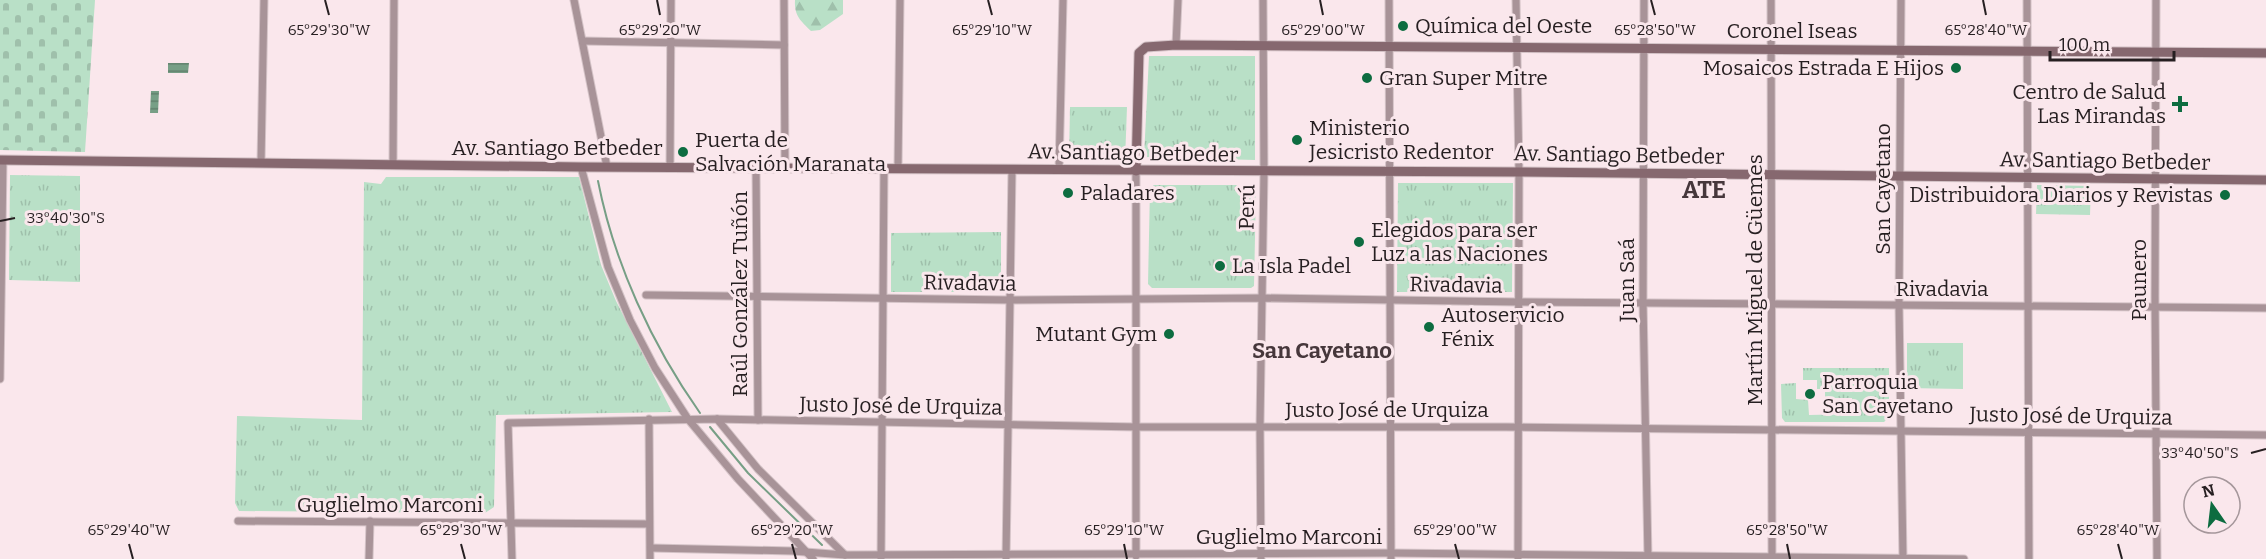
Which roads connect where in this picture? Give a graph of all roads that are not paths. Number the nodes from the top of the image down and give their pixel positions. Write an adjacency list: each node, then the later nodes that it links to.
1 (264, 0): 31 (street)
2 (394, 0): 32 (street)
3 (574, 0): 17 (street)
4 (671, 0): 18 (street)
5 (784, 0): 19 (street)
6 (900, 0): 39 (street)
7 (1063, 0): 41 (street)
8 (1178, 0): 20 (street)
9 (1263, 0): 21 (street, Perú)
10 (1389, 0): 22 (street)
11 (1516, 0): 23 (street)
12 (1644, 0): 24 (street, Juan Saá)
13 (1771, 0): 25 (street, Martín Miguel de Güemes)
14 (1901, 0): 26 (street, San Cayetano)
15 (2027, 0): 27 (street)
16 (2156, 0): 28 (street, Paunero)
17 (583, 41): 18 (street); 34 (street)
18 (671, 44): 19 (street); 35 (street)
19 (784, 45): 37 (street)
20 (1176, 45): 21 (main road, Coronel Iseas); 42 (main road, Coronel Iseas)
21 (1264, 46): 22 (main road, Coronel Iseas); 43 (street, Perú)
22 (1389, 48): 23 (main road, Coronel Iseas); 44 (street)
23 (1517, 48): 24 (main road, Coronel Iseas); 45 (street)
24 (1644, 49): 25 (main road, Coronel Iseas); 46 (street, Juan Saá)
25 (1771, 49): 26 (main road, Coronel Iseas); 47 (street, Martín Miguel de Güemes)
26 (1902, 50): 27 (main road, Coronel Iseas); 48 (street, San Cayetano)
27 (2027, 51): 28 (main road, Coronel Iseas); 49 (street)
28 (2157, 52): 29 (main road, Coronel Iseas); 50 (street, Paunero)
29 (2266, 53)
30 (1, 160): 31 (main road, Av. Santiago Betbeder); 66 (street)
31 (261, 163): 32 (main road, Av. Santiago Betbeder)
32 (393, 165): 33 (main road, Av. Santiago Betbeder)
33 (581, 167): 34 (main road, Av. Santiago Betbeder); 67 (street)
34 (607, 167): 35 (main road, Av. Santiago Betbeder)
35 (670, 167): 36 (main road, Av. Santiago Betbeder)
36 (756, 168): 37 (main road, Av. Santiago Betbeder); 53 (street, Raúl González Tuñón)
37 (785, 168): 38 (main road, Av. Santiago Betbeder)
38 (884, 168): 39 (main road, Av. Santiago Betbeder); 54 (street)
39 (898, 168): 40 (main road, Av. Santiago Betbeder)
40 (1012, 170): 41 (main road, Av. Santiago Betbeder); 57 (street)
41 (1059, 170): 42 (main road, Av. Santiago Betbeder)
42 (1136, 171): 43 (main road, Av. Santiago Betbeder); 56 (street)
43 (1264, 172): 44 (main road, Av. Santiago Betbeder); 55 (street, Perú)
44 (1391, 172): 45 (main road, Av. Santiago Betbeder); 58 (street)
45 (1519, 172): 46 (main road, Av. Santiago Betbeder); 59 (street)
46 (1643, 174): 47 (main road, Av. Santiago Betbeder); 60 (street, Juan Saá)
47 (1771, 175): 48 (main road, Av. Santiago Betbeder); 61 (street, Martín Miguel de Güemes)
48 (1899, 176): 49 (main road, Av. Santiago Betbeder); 62 (street, San Cayetano)
49 (2029, 178): 50 (main road, Av. Santiago Betbeder); 63 (street)
50 (2155, 180): 51 (main road, Av. Santiago Betbeder); 64 (street, Paunero)
51 (2266, 180)
52 (646, 294): 53 (street, Rivadavia)
53 (757, 296): 54 (street, Rivadavia); 70 (street, Raúl González Tuñón)
54 (884, 298): 57 (street, Rivadavia); 71 (street)
55 (1262, 298): 56 (street, Rivadavia); 58 (street, Rivadavia); 73 (street, Perú)
56 (1136, 299): 57 (street, Rivadavia); 75 (street)
57 (1011, 300): 72 (street)
58 (1390, 301): 59 (street, Rivadavia); 74 (street)
59 (1519, 302): 60 (street, Rivadavia); 76 (street)
60 (1643, 302): 61 (street, Rivadavia); 77 (street, Juan Saá)
61 (1771, 303): 62 (street, Rivadavia); 78 (street, Martín Miguel de Güemes)
62 (1899, 305): 63 (street, Rivadavia); 79 (street, San Cayetano)
63 (2029, 306): 64 (street, Rivadavia); 80 (street)
64 (2155, 307): 65 (street, Rivadavia); 81 (street, Paunero)
65 (2266, 308)
66 (0, 379)
67 (688, 419): 68 (street, Justo José de Urquiza); 69 (street, Justo José de Urquiza); 89 (street)
68 (717, 419): 70 (street, Justo José de Urquiza); 92 (street)
69 (649, 420): 85 (street, Justo José de Urquiza); 86 (street)
70 (758, 420): 71 (street, Justo José de Urquiza)
71 (883, 422): 72 (street, Justo José de Urquiza); 93 (street)
72 (1009, 424): 75 (street, Justo José de Urquiza); 94 (street)
73 (1260, 426): 74 (street, Justo José de Urquiza); 75 (street, Justo José de Urquiza); 90 (street, Perú)
74 (1389, 426): 76 (street, Justo José de Urquiza); 91 (street)
75 (1138, 427): 95 (street)
76 (1517, 427): 77 (street, Justo José de Urquiza); 96 (street)
77 (1645, 429): 78 (street, Justo José de Urquiza); 97 (street, Juan Saá)
78 (1772, 429): 79 (street, Justo José de Urquiza); 98 (street, Martín Miguel de Güemes)
79 (1899, 431): 80 (street, Justo José de Urquiza); 104 (street, San Cayetano)
80 (2028, 433): 81 (street, Justo José de Urquiza); 106 (street)
81 (2157, 434): 82 (street, Justo José de Urquiza); 107 (street, Paunero)
82 (2266, 435)
83 (238, 521): 84 (street, Guglielmo Marconi)
84 (370, 521): 85 (street, Guglielmo Marconi); 99 (street)
85 (512, 523): 86 (street, Guglielmo Marconi); 100 (street)
86 (649, 524): 87 (street)
87 (651, 548): 88 (street, Guglielmo Marconi); 101 (street)
88 (792, 550): 89 (street, Guglielmo Marconi); 102 (street)
89 (807, 553): 92 (street, Guglielmo Marconi); 103 (street)
90 (1261, 556): 91 (street, Guglielmo Marconi); 95 (street, Guglielmo Marconi)
91 (1391, 556): 96 (street, Guglielmo Marconi)
92 (847, 557): 93 (street, Guglielmo Marconi)
93 (881, 557): 94 (street, Guglielmo Marconi)
94 (1006, 557): 95 (street, Guglielmo Marconi)
95 (1136, 557)
96 (1518, 557): 97 (street, Guglielmo Marconi)
97 (1648, 557): 98 (street, Guglielmo Marconi)
98 (1772, 558): 104 (street, Guglielmo Marconi)
99 (369, 559)
100 (512, 559)
101 (651, 559)
102 (792, 559)
103 (813, 559)
104 (1903, 559): 105 (street, Guglielmo Marconi)
105 (1964, 559)
106 (2029, 559)
107 (2157, 559)

